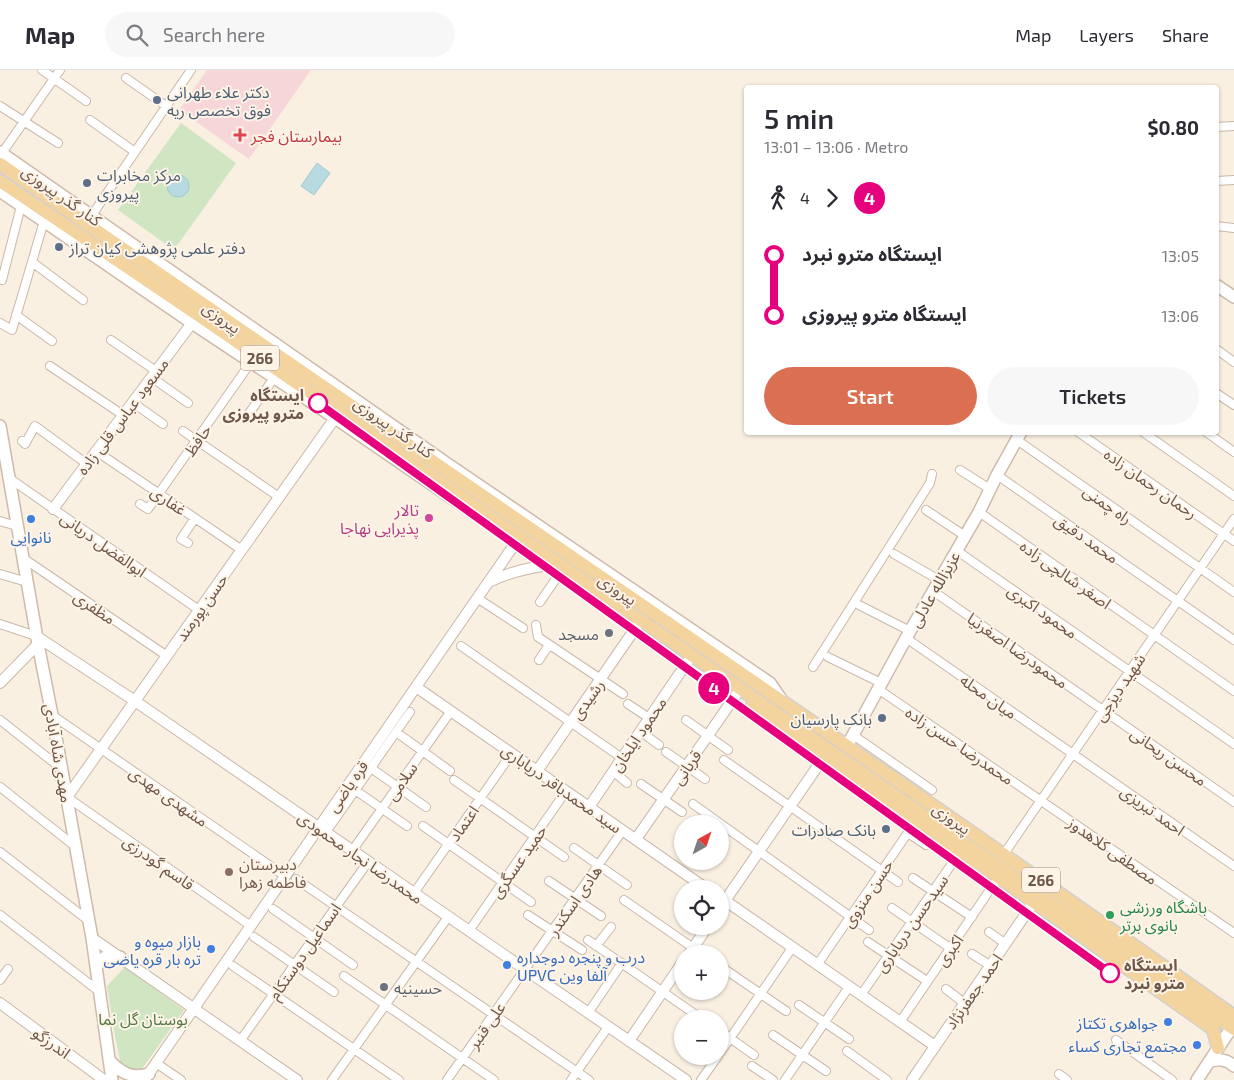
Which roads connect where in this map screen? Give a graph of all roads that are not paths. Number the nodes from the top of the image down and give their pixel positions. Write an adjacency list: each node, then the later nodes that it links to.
1 (42, 70): 5 (street)
2 (60, 70): 5 (street)
3 (191, 70): 8 (street)
4 (126, 78): 8 (street)
5 (54, 79): 6 (street); 10 (street)
6 (86, 101)
7 (0, 106): 10 (street)
8 (166, 106): 14 (street)
9 (90, 120): 14 (street)
10 (24, 122): 13 (street); 15 (street)
11 (1234, 126): 12 (street)
12 (1219, 127)
13 (58, 143)
14 (135, 152): 21 (street)
15 (1, 157): 21 (main road, پیروزی / 266)
16 (1219, 180): 17 (street)
17 (1234, 180)
18 (0, 190): 19 (main road, کنار گذر پیروزی); 24 (main road, پیروزی / 266)
19 (21, 206): 20 (main road, کنار گذر پیروزی); 26 (street)
20 (44, 221): 25 (street); 31 (main road, کنار گذر پیروزی)
21 (91, 222): 24 (main road); 59 (main road, پیروزی / 266); 61 (main road, کنار گذر پیروزی)
22 (1219, 226): 23 (street)
23 (1234, 228)
24 (82, 237): 31 (main road, پیروزی / 266)
25 (32, 262): 29 (street); 30 (street)
26 (2, 280)
27 (1219, 287): 28 (main road)
28 (1234, 297)
29 (83, 300)
30 (16, 315): 32 (street); 34 (street)
31 (195, 319): 36 (main road, پیروزی / 266); 39 (street, مسعود عباس قلی زاده)
32 (0, 323)
33 (111, 340): 39 (street)
34 (52, 341)
35 (1219, 351): 37 (street)
36 (253, 358): 40 (main road, کنار گذر پیروزی); 46 (main road, پیروزی / 266); 55 (street, حافظ)
37 (1234, 362)
38 (50, 366): 45 (street)
39 (154, 374): 42 (street, مسعود عباس قلی زاده); 43 (street)
40 (274, 378): 46 (main road, کنار گذر پیروزی); 47 (street)
41 (1219, 395): 44 (street)
42 (132, 402): 45 (street, مسعود عباس قلی زاده); 48 (street)
43 (188, 404)
44 (1234, 406)
45 (123, 415): 57 (street, مسعود عباس قلی زاده)
46 (337, 415): 69 (street, حسن پورمند); 79 (main road, پیروزی / 266)
47 (245, 418)
48 (163, 424)
49 (0, 426): 65 (main road, مهدی شاه آبادی)
50 (183, 431): 55 (street)
51 (1082, 435): 78 (street, رحمان رحمان زاده)
52 (1147, 435): 68 (street)
53 (1210, 435): 58 (street)
54 (1019, 436): 64 (main road, عزیزالله عادلی); 88 (street, راه چمنی)
55 (196, 440): 67 (street, حافظ); 69 (street)
56 (22, 441): 60 (street)
57 (96, 451): 60 (street, مسعود عباس قلی زاده); 67 (street, غفاری)
58 (1234, 452)
59 (426, 457): 61 (main road); 79 (main road, پیروزی / 266)
60 (87, 464): 71 (street, مسعود عباس قلی زاده)
61 (449, 464): 125 (main road, کنار گذر پیروزی)
62 (960, 470): 66 (street)
63 (932, 474): 115 (street)
64 (997, 475): 66 (main road, عزیزالله عادلی); 97 (street, محمد دقیق)
65 (9, 478): 71 (street, ابوالفضل دریانی); 77 (main road, مهدی شاه آبادی)
66 (990, 488): 73 (main road, عزیزالله عادلی)
67 (158, 494): 70 (street, حافظ); 74 (street, غفاری)
68 (1234, 496)
69 (279, 497): 83 (street, حسن پورمند)
70 (140, 504)
71 (53, 509): 100 (street, ابوالفضل دریانی)
72 (926, 510): 80 (street)
73 (979, 512): 80 (main road, عزیزالله عادلی); 106 (street, اصغر شالچی زاده)
74 (195, 518): 82 (street); 83 (street, غفاری)
75 (1234, 519): 78 (street, شهید دیزجی)
76 (0, 521): 77 (street)
77 (17, 526): 86 (main road, مهدی شاه آبادی)
78 (1224, 534): 81 (street, رحمان رحمان زاده); 88 (street, شهید دیزجی)
79 (521, 535): 87 (main road); 93 (street, قره یاضی); 125 (main road, پیروزی / 266); 140 (main road, پیروزی / 266)
80 (965, 536): 84 (main road, عزیزالله عادلی)
81 (1234, 540)
82 (188, 543)
83 (242, 550): 100 (street, حسن پورمند)
84 (956, 550): 91 (main road, عزیزالله عادلی); 116 (street, محمود اکبری)
85 (894, 554): 91 (street)
86 (23, 558): 92 (main road, مهدی شاه آبادی); 111 (street, مظفری)
87 (549, 565): 89 (main road); 93 (street)
88 (1200, 568): 95 (street, راه چمنی); 97 (street, شهید دیزجی)
89 (560, 573): 98 (street); 103 (main road)
90 (0, 574): 92 (street)
91 (939, 580): 94 (main road, عزیزالله عادلی)
92 (27, 582): 107 (main road, مهدی شاه آبادی)
93 (488, 582): 96 (street, قره یاضی)
94 (933, 591): 105 (main road, عزیزالله عادلی); 127 (street, محمودرضا اصغرنیا)
95 (1234, 592)
96 (477, 598): 104 (street); 120 (street, قره یاضی)
97 (1178, 600): 106 (street, شهید دیزجی); 108 (street, محمد دقیق)
98 (540, 602)
99 (859, 605): 105 (street, میان محله)
100 (199, 610): 111 (street, حسن پورمند)
101 (0, 624): 107 (street)
102 (536, 625): 109 (street)
103 (637, 626): 114 (main road); 118 (street, رشیدی)
104 (522, 628)
105 (908, 634): 119 (main road, عزیزالله عادلی); 146 (street, میان محله)
106 (1154, 636): 116 (street, شهید دیزجی); 121 (street, اصغر شالچی زاده)
107 (37, 640): 117 (street); 124 (street, محمدرضا نجار محمودی); 130 (main road, مهدی شاه آبادی)
108 (1234, 640)
109 (549, 645): 113 (street); 118 (street)
110 (462, 646): 134 (street)
111 (167, 656): 124 (street, حسن پورمند)
112 (828, 657): 119 (street, محمدرضا حسن زاده)
113 (539, 660)
114 (688, 661): 123 (main road); 131 (street, محمود ایلخان)
115 (813, 667)
116 (1130, 671): 127 (street, شهید دیزجی); 138 (street, محمود اکبری)
117 (2, 679)
118 (601, 679): 122 (street); 134 (street, رشیدی)
119 (880, 686): 140 (main road, عزیزالله عادلی); 169 (street, محمدرضا حسن زاده)
120 (416, 687): 128 (street, سید محمدباقر دریاباری); 180 (street, قره یاضی)
121 (1234, 691)
122 (623, 694)
123 (736, 695): 137 (street, قربانی); 148 (main road)
124 (135, 701): 141 (street, حسن پورمند); 180 (street, محمدرضا نجار محمودی)
125 (783, 702): 140 (main road, پیروزی / 266)
126 (628, 704): 131 (street)
127 (1103, 710): 146 (street, شهید دیزجی); 170 (street, محسن ریحانی)
128 (451, 711): 143 (street, سلامی); 145 (street, سید محمدباقر دریاباری)
129 (410, 712): 136 (street)
130 (52, 715): 141 (street, مشهدی مهدی); 152 (main road, مهدی شاه آبادی)
131 (649, 718): 135 (street, محمود ایلخان)
132 (0, 720): 152 (street)
133 (686, 720): 137 (street)
134 (571, 722): 147 (street); 154 (street, رشیدی)
135 (640, 731): 139 (street); 147 (street, محمود ایلخان)
136 (396, 732): 143 (street); 151 (street)
137 (708, 736): 142 (street); 150 (street, قربانی)
138 (1234, 744)
139 (659, 745)
140 (847, 746): 162 (main road, پیروزی / 266); 164 (street)
141 (101, 748): 166 (street, حسن پورمند); 199 (street, مشهدی مهدی)
142 (728, 750)
143 (422, 752): 153 (street); 160 (street, سلامی)
144 (666, 752): 150 (street)
145 (512, 753): 154 (street, سید محمدباقر دریاباری); 167 (street, اعتماد)
146 (1073, 754): 169 (street, شهید دیزجی); 197 (street, احمد تبریزی)
147 (622, 758): 155 (street, محمود ایلخان)
148 (824, 758): 174 (street); 177 (main road)
149 (724, 760): 174 (street)
150 (687, 767): 156 (street); 168 (street, قربانی)
151 (371, 768): 160 (street); 163 (street)
152 (62, 769): 166 (main road, مهدی شاه آبادی)
153 (450, 771)
154 (537, 771): 165 (street, سید محمدباقر دریاباری)
155 (612, 771): 158 (street); 172 (street, محمود ایلخان)
156 (705, 779)
157 (454, 780): 167 (street)
158 (628, 783)
159 (641, 784): 168 (street)
160 (397, 786): 173 (street); 175 (street, سلامی)
161 (0, 787): 187 (street)
162 (896, 787): 193 (main road, پیروزی / 266); 210 (main road, پیروزی / 266)
163 (355, 790): 175 (street); 180 (street)
164 (932, 790)
165 (566, 791): 172 (street, سید محمدباقر دریاباری); 183 (street, حمید عسگری)
166 (67, 797): 187 (main road, مهدی شاه آبادی); 226 (street, قاسم گودرزی)
167 (480, 798): 183 (street); 185 (street, اعتماد)
168 (664, 799): 176 (street); 184 (street, قربانی)
169 (1041, 800): 193 (street, شهید دیزجی); 232 (street, مصطفی کلاهدوز)
170 (1234, 802)
171 (693, 804): 191 (street)
172 (589, 806): 181 (street, سید محمدباقر دریاباری)
173 (426, 807)
174 (790, 807): 191 (street); 198 (street)
175 (382, 809): 178 (street); 189 (street, سلامی)
176 (682, 812)
177 (916, 821): 182 (street, حسن منزوی); 192 (main road)
178 (407, 826)
179 (422, 826): 185 (street)
180 (322, 830): 189 (street, محمدرضا نجار محمودی); 199 (street, قره یاضی)
181 (623, 830): 184 (street, سید محمدباقر دریاباری); 196 (street, هادی اسکندر)
182 (908, 833): 186 (street); 198 (street, حسن منزوی)
183 (535, 836): 194 (street); 204 (street, حمید عسگری)
184 (636, 839): 202 (street, سید محمدباقر دریاباری)
185 (448, 844): 204 (street); 208 (street, اعتماد)
186 (926, 845)
187 (76, 847): 224 (main road, مهدی شاه آبادی)
188 (574, 848): 196 (street)
189 (352, 851): 195 (street, محمدرضا نجار محمودی)
190 (0, 852): 224 (street)
191 (759, 852): 209 (street); 221 (street)
192 (960, 852): 201 (main road); 207 (street, سیدحسن دریاباری)
193 (1004, 854): 285 (main road, پیروزی / 266)
194 (564, 856)
195 (368, 862): 208 (street, محمدرضا نجار محمودی); 214 (street, اسماعیل دوستکام)
196 (599, 865): 206 (street); 211 (street, هادی اسکندر)
197 (1234, 866)
198 (882, 871): 205 (street); 221 (street, حسن منزوی)
199 (291, 877): 214 (street, مشهدی مهدی); 226 (street, قره یاضی)
200 (913, 878): 207 (street)
201 (998, 878): 210 (main road); 223 (street, اکبری)
202 (695, 880)
203 (549, 881): 211 (street)
204 (503, 882): 213 (street); 229 (street, حمید عسگری)
205 (898, 882)
206 (626, 885)
207 (933, 891): 223 (street); 225 (street, سیدحسن دریاباری)
208 (414, 893): 222 (street, محمدرضا نجار محمودی)
209 (729, 893)
210 (1037, 898): 238 (street, احمد جعفرنژاد); 240 (main road, پیروزی / 266); 242 (main road)
211 (575, 899): 220 (street); 230 (street, هادی اسکندر)
212 (624, 900): 239 (street)
213 (531, 902)
214 (336, 906): 235 (street, اسماعیل دوستکام); 249 (street, مشهدی مهدی)
215 (729, 907): 243 (street)
216 (892, 908): 225 (street)
217 (273, 909): 235 (street)
218 (0, 915): 268 (street)
219 (528, 915): 230 (street)
220 (600, 916)
221 (851, 916): 228 (street); 255 (street, حسن منزوی)
222 (448, 917): 229 (street, محمدرضا نجار محمودی); 249 (street)
223 (972, 917): 244 (street, اکبری)
224 (89, 921): 234 (main road, مهدی شاه آبادی)
225 (912, 922): 244 (street); 247 (street, سیدحسن دریاباری)
226 (251, 926): 278 (street, قره یاضی)
227 (611, 927): 241 (street)
228 (869, 930)
229 (470, 931): 259 (street, محمدرضا نجار محمودی)
230 (552, 931): 245 (street); 259 (street, هادی اسکندر)
231 (989, 932): 238 (street)
232 (1234, 933)
233 (254, 937): 253 (street)
234 (92, 938): 248 (street); 252 (main road, مهدی شاه آبادی)
235 (314, 938): 253 (street, اسماعیل دوستکام); 254 (street)
236 (588, 940): 241 (street)
237 (868, 942): 247 (street)
238 (1006, 944): 257 (street, احمد جعفرنژاد)
239 (683, 945)
240 (1113, 945): 242 (main road); 250 (main road, پیروزی / 266)
241 (596, 946): 251 (street)
242 (1095, 946): 264 (main road)
243 (792, 948): 255 (street); 272 (street)
244 (950, 948): 265 (street, اکبری)
245 (582, 950)
246 (972, 954): 257 (street)
247 (888, 955): 265 (street); 273 (street, سیدحسن دریاباری)
248 (120, 958): 252 (main road); 278 (street)
249 (416, 961): 276 (street); 282 (street, مشهدی مهدی)
250 (1137, 961): 264 (main road); 285 (main road, پیروزی / 266)
251 (622, 963): 270 (street); 281 (street)
252 (97, 965): 268 (main road, مهدی شاه آبادی)
253 (295, 965): 269 (street); 271 (street, اسماعیل دوستکام)
254 (353, 965)
255 (818, 965): 266 (street)
256 (233, 966): 271 (street)
257 (991, 966): 275 (street, احمد جعفرنژاد)
258 (8, 969): 263 (street)
259 (525, 970): 281 (street, محمدرضا نجار محمودی); 282 (street, علی قنبر)
260 (729, 972): 272 (street)
261 (674, 975): 270 (street)
262 (344, 976): 276 (street)
263 (0, 980)
264 (1143, 980): 294 (main road)
265 (927, 981): 284 (street, اکبری)
266 (849, 986): 273 (street); 283 (street)
267 (946, 989): 275 (street)
268 (100, 992): 300 (main road, مهدی شاه آبادی)
269 (334, 992)
270 (663, 992): 279 (street); 292 (street)
271 (274, 994): 291 (street, اسماعیل دوستکام); 295 (street)
272 (760, 994): 280 (street); 288 (street)
273 (861, 995): 284 (street)
274 (0, 1003): 311 (street, اندرزگو)
275 (964, 1003): 293 (street, احمد جعفرنژاد)
276 (386, 1005): 295 (street); 299 (street)
277 (799, 1005): 283 (street)
278 (194, 1009): 291 (street); 302 (street, قره یاضی)
279 (689, 1010)
280 (786, 1011)
281 (588, 1013): 286 (street, محمدرضا نجار محمودی)
282 (494, 1014): 299 (street, علی قنبر); 307 (street, مشهدی مهدی)
283 (824, 1022): 289 (street); 298 (street)
284 (900, 1022): 293 (street)
285 (1233, 1024): 294 (main road)
286 (608, 1027): 292 (street, محمدرضا نجار محمودی); 307 (street)
287 (773, 1035): 298 (street)
288 (730, 1038): 297 (street)
289 (848, 1040)
290 (1116, 1040): 327 (street)
291 (240, 1041): 314 (street)
292 (629, 1041): 310 (street, محمدرضا نجار محمودی)
293 (935, 1046): 325 (street, احمد جعفرنژاد)
294 (1218, 1048): 301 (main road)
295 (354, 1049): 315 (street); 316 (street)
296 (847, 1051): 324 (street)
297 (754, 1055)
298 (802, 1055): 306 (street); 323 (street)
299 (462, 1058): 317 (street, علی قنبر); 318 (street)
300 (109, 1060): 309 (main road); 312 (main road, مهدی شاه آبادی)
301 (1210, 1061): 305 (main road); 328 (main road)
302 (156, 1063): 309 (street, قره یاضی); 313 (street)
303 (712, 1065): 321 (street)
304 (752, 1066): 322 (street)
305 (1234, 1066)
306 (826, 1071)
307 (577, 1072): 319 (street); 320 (street, مشهدی مهدی)
308 (1059, 1074): 326 (street)
309 (147, 1077)
310 (684, 1079)
311 (104, 1080)
312 (112, 1080)
313 (181, 1080)
314 (297, 1080)
315 (332, 1080)
316 (399, 1080)
317 (447, 1080)
318 (494, 1080)
319 (571, 1080)
320 (589, 1080)
321 (702, 1080)
322 (773, 1080)
323 (785, 1080)
324 (888, 1080)
325 (912, 1080)
326 (1067, 1080)
327 (1172, 1080)
328 (1197, 1080)

